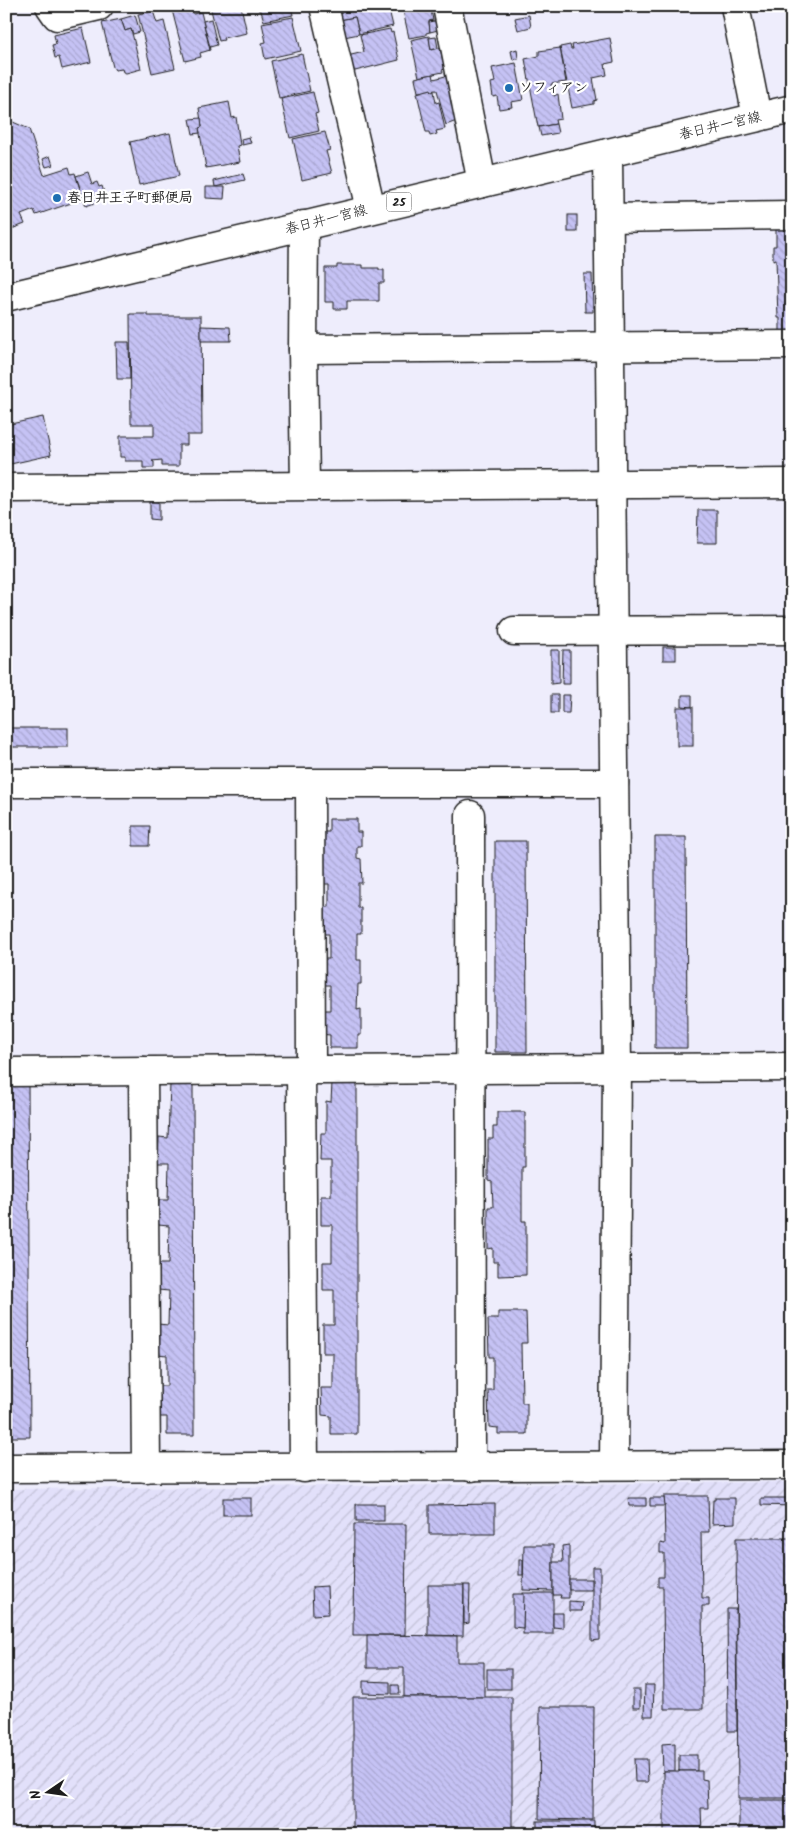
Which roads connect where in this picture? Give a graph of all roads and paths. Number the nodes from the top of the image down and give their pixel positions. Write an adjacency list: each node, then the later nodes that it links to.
1 (50, 6): 2 (street)
2 (99, 6)
3 (324, 6): 10 (street)
4 (447, 6): 9 (street)
5 (735, 6): 7 (street)
6 (792, 109): 7 (street, 春日井一宮線 / 25)
7 (757, 118): 8 (street, 春日井一宮線 / 25)
8 (608, 153): 9 (street, 春日井一宮線 / 25); 12 (street)
9 (482, 183): 10 (street, 春日井一宮線 / 25)
10 (371, 208): 13 (street, 春日井一宮線 / 25)
11 (792, 215): 12 (street)
12 (609, 218): 16 (street)
13 (304, 225): 14 (street, 春日井一宮線 / 25); 17 (street)
14 (6, 297)
15 (792, 344): 16 (street)
16 (611, 346): 17 (street); 19 (street)
17 (303, 348): 20 (street)
18 (792, 483): 19 (street)
19 (612, 484): 20 (street); 24 (street)
20 (306, 486): 21 (street)
21 (6, 488)
22 (792, 630): 24 (street)
23 (514, 631): 24 (street)
24 (613, 631): 27 (street)
25 (6, 783): 26 (street)
26 (310, 783): 27 (street); 32 (street)
27 (614, 783): 29 (street)
28 (470, 816): 31 (street)
29 (617, 1068): 30 (street); 31 (street); 35 (street)
30 (792, 1068)
31 (470, 1069): 32 (street); 40 (street)
32 (306, 1070): 33 (street); 39 (street)
33 (143, 1071): 34 (street); 38 (street)
34 (6, 1072)
35 (614, 1465): 36 (street); 40 (street)
36 (792, 1465)
37 (6, 1468): 38 (street)
38 (146, 1468): 39 (street)
39 (304, 1468): 40 (street)
40 (471, 1468)

